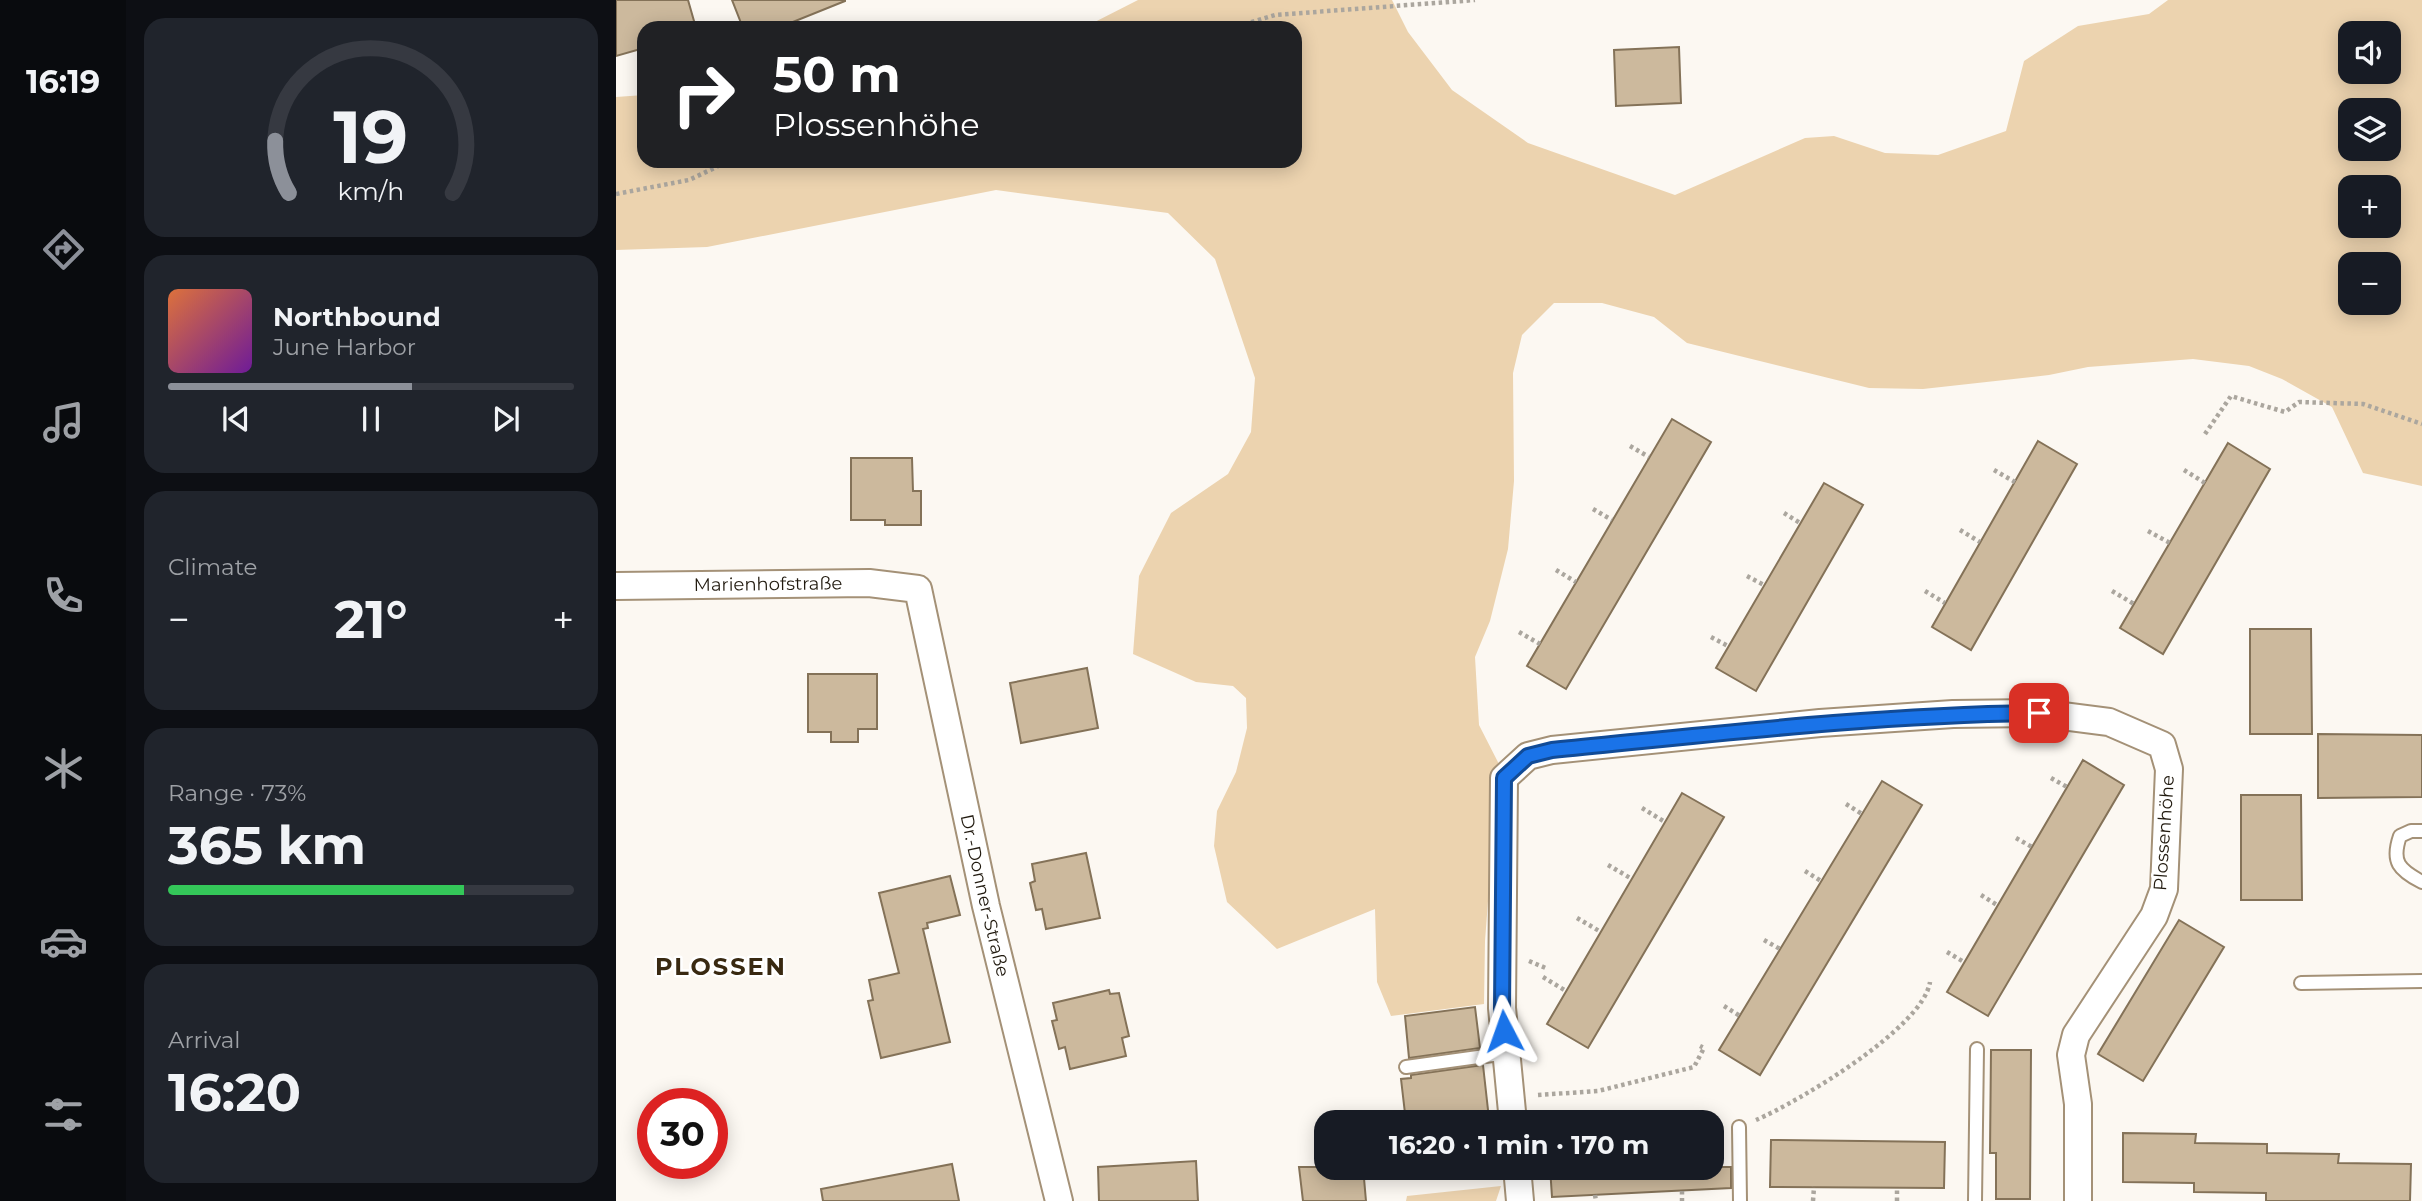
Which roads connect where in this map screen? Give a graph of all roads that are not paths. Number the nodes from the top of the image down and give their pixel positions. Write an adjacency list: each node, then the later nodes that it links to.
1 (616, 586): 2 (street, Marienhofstraße)
2 (918, 589): 13 (street, Dr.-Donner-Straße)
3 (2422, 831): 4 (lane)
4 (2422, 882)
5 (2422, 981): 6 (lane)
6 (2301, 983)
7 (1977, 1049): 16 (lane)
8 (1507, 1053): 9 (lane); 10 (street, Plossenhöhe); 17 (street, Plossenhöhe)
9 (1406, 1068)
10 (1512, 1109)
11 (1739, 1128): 15 (lane)
12 (1518, 1180): 14 (street)
13 (1059, 1201)
14 (1520, 1201)
15 (1740, 1201)
16 (1975, 1201)
17 (2078, 1201)

